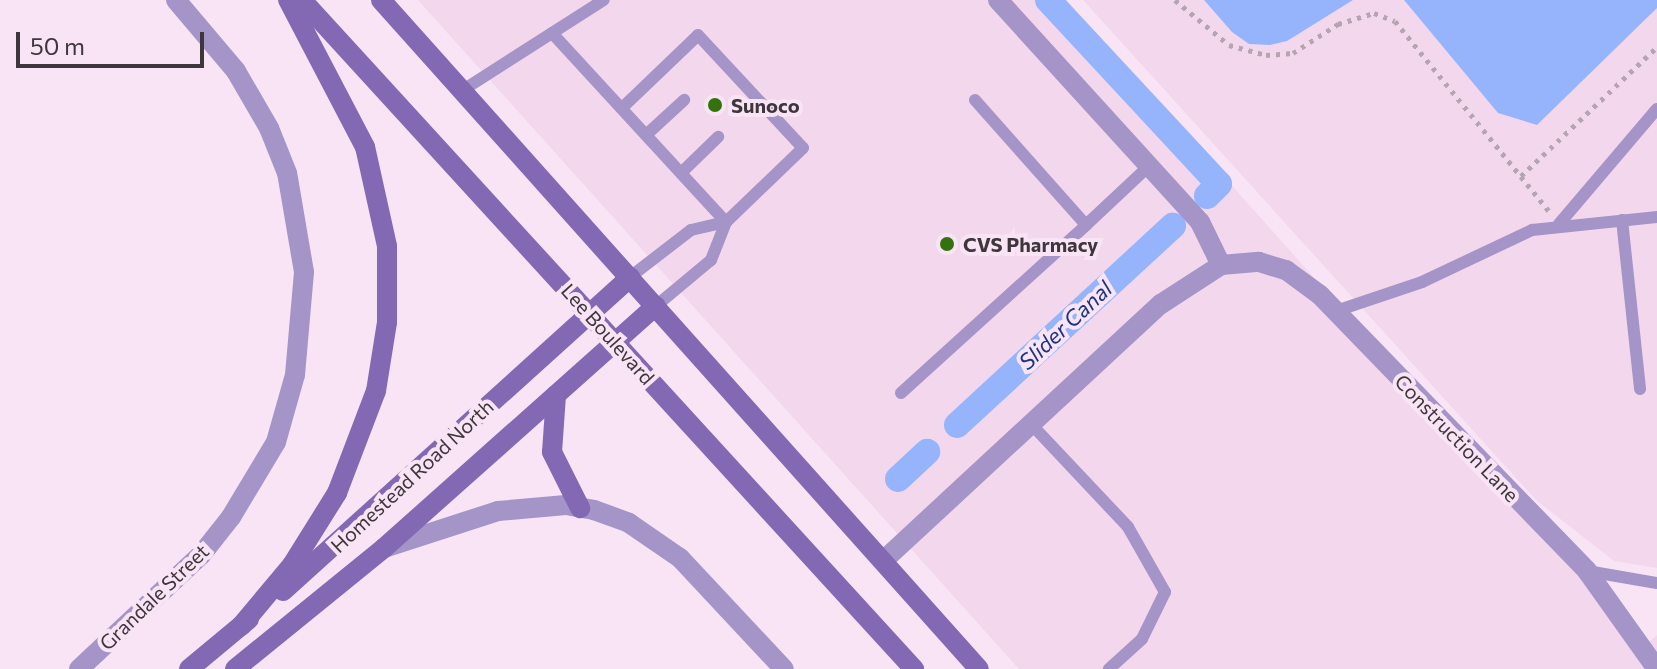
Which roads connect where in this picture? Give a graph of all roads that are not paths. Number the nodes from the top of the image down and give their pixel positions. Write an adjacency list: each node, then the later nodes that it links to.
1 (176, 0): 42 (street, Grandale Street)
2 (288, 0): 41 (main road)
3 (302, 0): 30 (main road, Lee Boulevard)
4 (381, 0): 10 (main road)
5 (604, 0): 7 (lane)
6 (998, 0): 19 (street)
7 (552, 33): 10 (lane); 14 (lane)
8 (724, 63): 9 (lane); 11 (lane); 14 (lane)
9 (713, 73)
10 (463, 90): 27 (main road)
11 (757, 98): 15 (lane); 23 (lane)
12 (684, 100): 17 (lane)
13 (975, 100): 25 (lane)
14 (622, 108): 17 (lane)
15 (746, 109)
16 (1657, 109): 24 (lane)
17 (646, 135): 20 (lane)
18 (718, 137): 20 (lane)
19 (1149, 166): 25 (lane); 26 (street)
20 (681, 173): 23 (lane)
21 (1657, 217): 22 (lane)
22 (1622, 220): 24 (lane); 32 (lane)
23 (726, 222): 27 (lane); 28 (lane)
24 (1559, 224): 29 (lane)
25 (1086, 225): 33 (lane)
26 (1221, 265): 29 (street, Construction Lane); 35 (street, Construction Lane)
27 (630, 277): 28 (main road); 30 (main road, Homestead Road North)
28 (656, 306): 31 (main road, Homestead Road North); 38 (main road)
29 (1336, 311): 39 (street, Construction Lane)
30 (589, 312): 31 (main road, Lee Boulevard); 41 (main road, Homestead Road North)
31 (615, 342): 34 (main road, Homestead Road North); 46 (main road, Lee Boulevard)
32 (1640, 389)
33 (901, 393)
34 (556, 395): 36 (main road); 37 (main road, Homestead Road North)
35 (1032, 425): 38 (street, Construction Lane); 48 (lane)
36 (580, 508): 37 (street); 45 (street)
37 (384, 548): 44 (main road, Homestead Road North)
38 (883, 561): 47 (main road)
39 (1587, 571): 40 (lane); 49 (street, Construction Lane)
40 (1657, 583)
41 (241, 626): 43 (main road, Homestead Road North)
42 (79, 669)
43 (189, 669)
44 (235, 669)
45 (784, 669)
46 (914, 669)
47 (979, 669)
48 (1109, 669)
49 (1657, 669)

